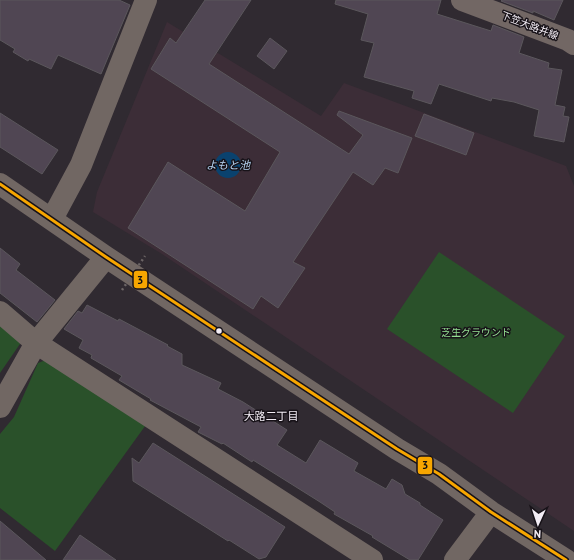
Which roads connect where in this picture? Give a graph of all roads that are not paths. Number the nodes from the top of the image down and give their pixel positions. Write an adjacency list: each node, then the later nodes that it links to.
1 (146, 0): 5 (street)
2 (462, 0): 3 (main road, 下笠大路井線)
3 (574, 44)
4 (0, 184): 5 (street)
5 (52, 219): 6 (street)
6 (106, 257): 8 (street); 10 (street)
7 (0, 312): 8 (street)
8 (36, 343): 9 (street); 11 (street)
9 (0, 407)
10 (491, 512): 12 (street); 13 (street)
11 (372, 560)
12 (455, 560)
13 (566, 560)

